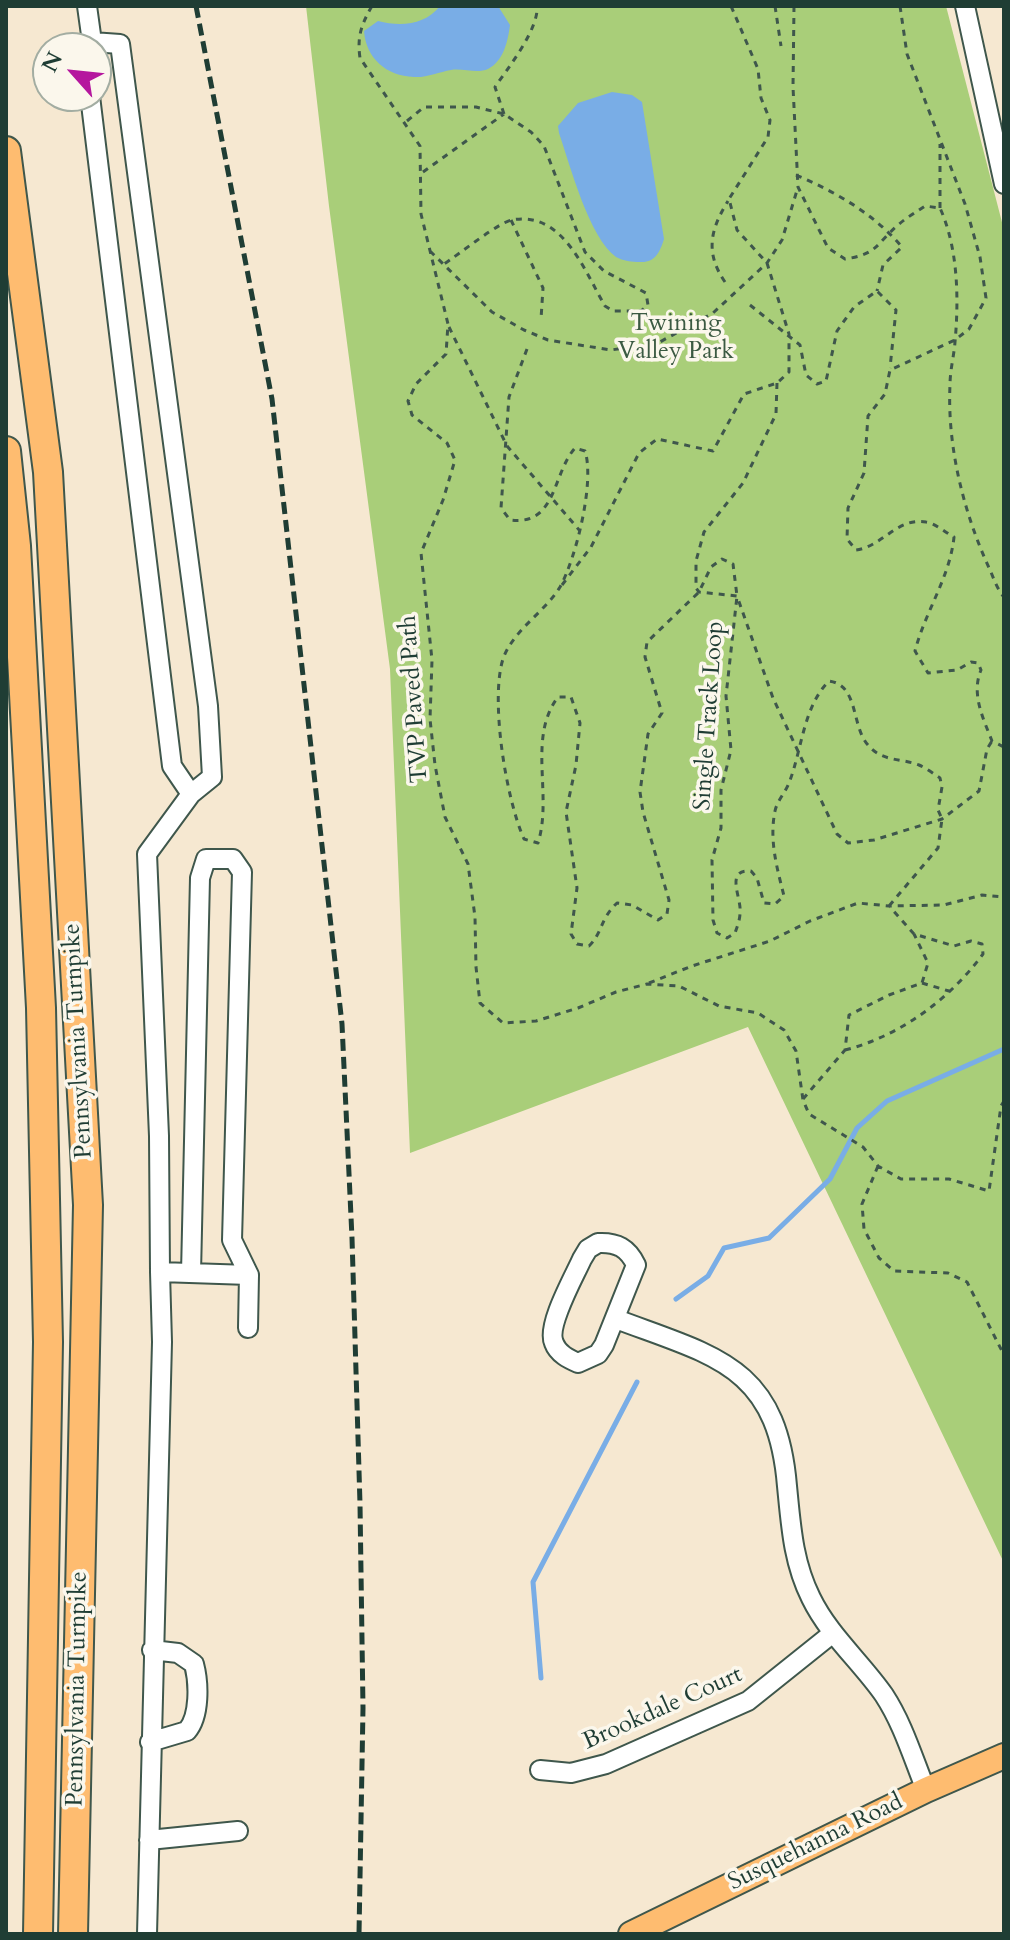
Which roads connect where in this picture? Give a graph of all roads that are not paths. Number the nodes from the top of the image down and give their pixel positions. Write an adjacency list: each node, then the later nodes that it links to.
1 (87, 6): 3 (street)
2 (965, 6): 7 (street)
3 (88, 32)
4 (112, 44): 9 (street)
5 (92, 112): 9 (street)
6 (6, 151): 24 (highway, Pennsylvania Turnpike)
7 (1004, 184)
8 (6, 451): 23 (highway, Pennsylvania Turnpike)
9 (191, 794): 10 (street)
10 (160, 1272): 11 (street); 16 (street)
11 (191, 1273): 12 (street); 12 (street)
12 (249, 1275): 14 (street)
13 (616, 1319): 13 (street); 15 (street)
14 (248, 1328)
15 (833, 1633): 19 (street, Brookdale Court); 20 (street)
16 (152, 1650): 17 (street); 17 (street)
17 (150, 1742): 22 (street)
18 (1004, 1756): 20 (main road, Susquehanna Road)
19 (540, 1770)
20 (926, 1790): 26 (main road, Susquehanna Road)
21 (238, 1831): 22 (street)
22 (149, 1840): 25 (street)
23 (38, 1934)
24 (73, 1934)
25 (147, 1934)
26 (631, 1934)

